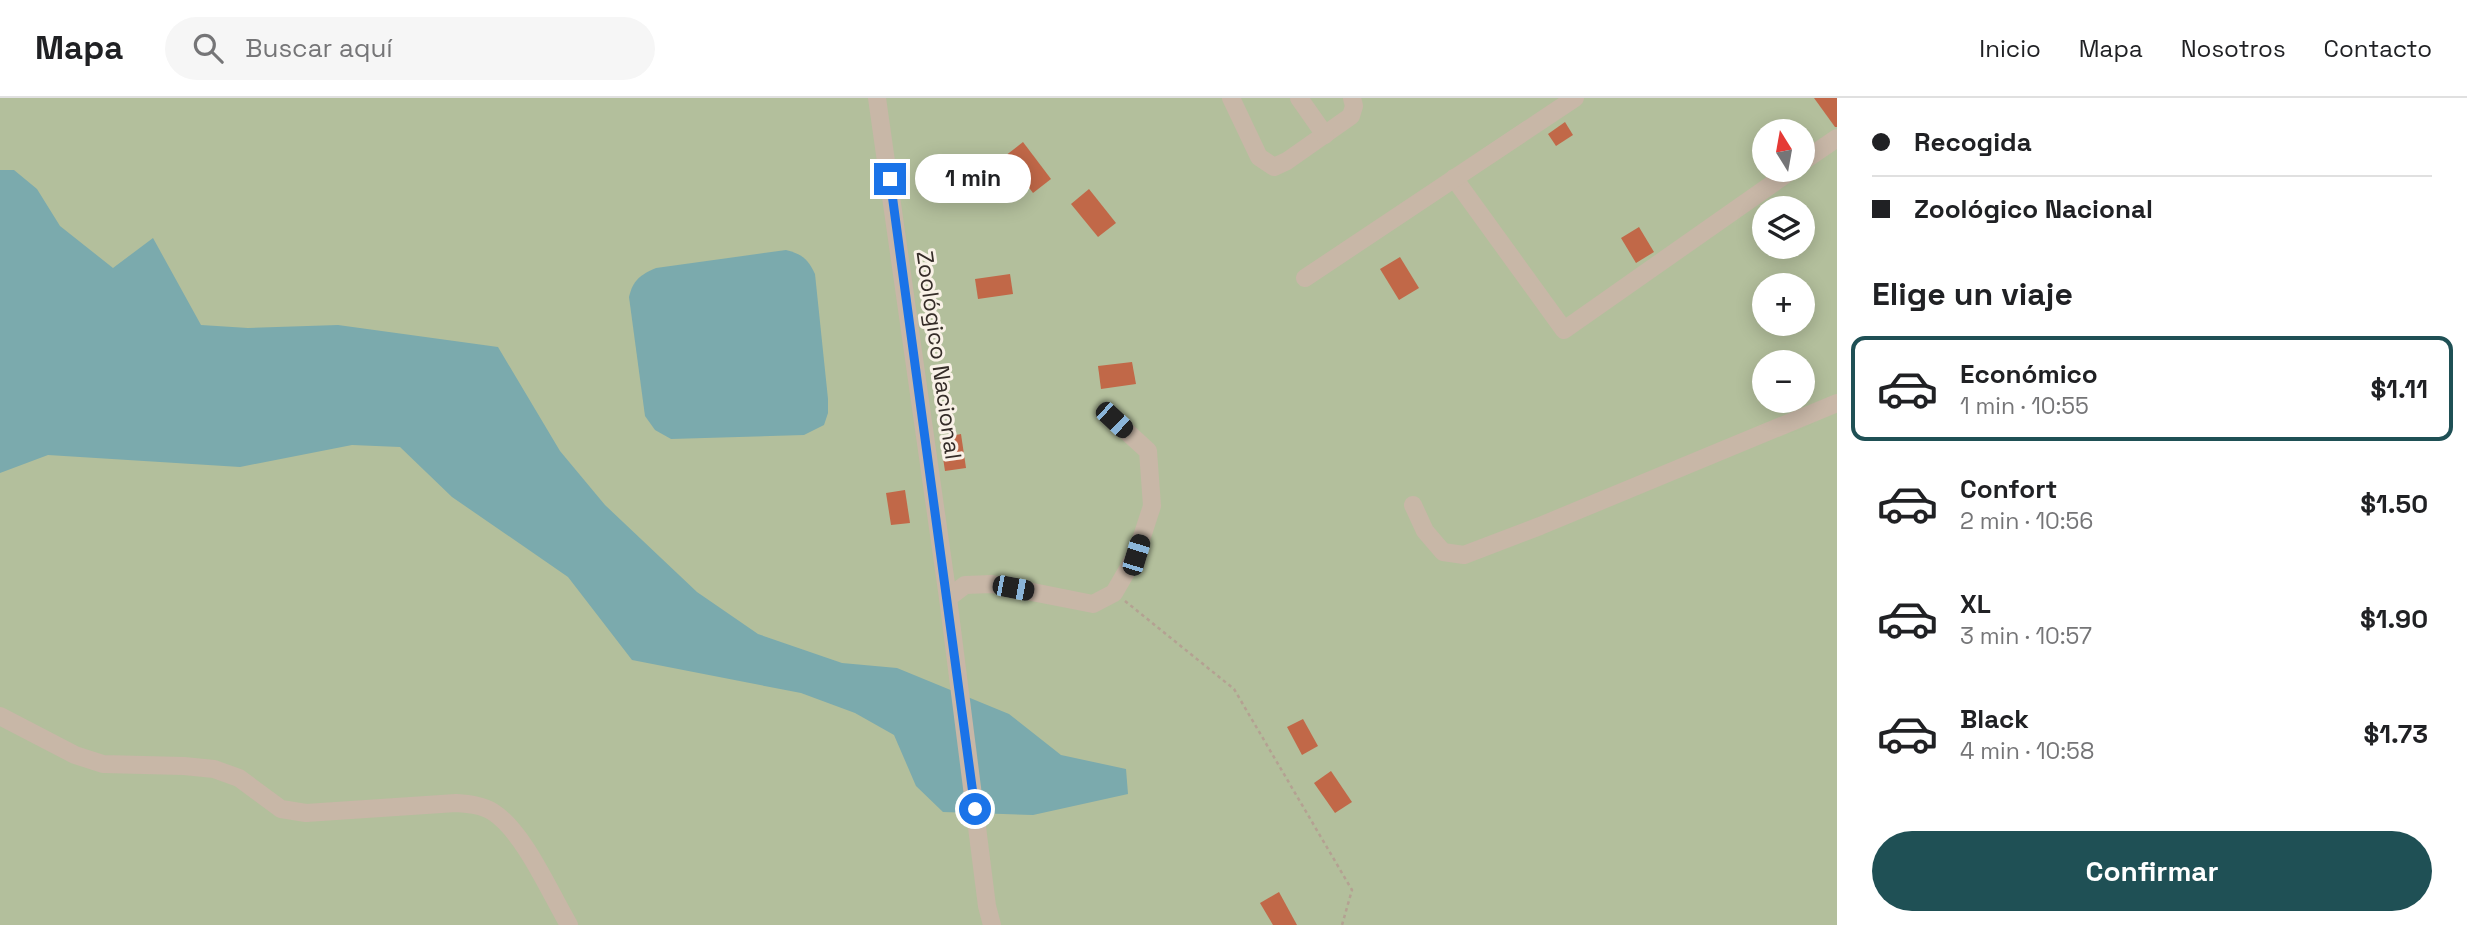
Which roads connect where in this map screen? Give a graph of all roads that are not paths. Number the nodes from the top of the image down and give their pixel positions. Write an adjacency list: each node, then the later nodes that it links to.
1 (877, 98): 15 (street, Zoológico Nacional)
2 (1231, 98): 6 (street)
3 (1299, 98): 6 (street)
4 (1352, 98): 6 (street)
5 (1575, 98): 9 (street)
6 (1325, 135)
7 (1837, 138): 8 (street)
8 (1815, 153)
9 (1454, 178): 10 (street); 11 (street)
10 (1774, 182)
11 (1305, 278)
12 (1837, 402): 14 (street)
13 (1114, 420): 15 (street)
14 (1413, 505)
15 (948, 598): 18 (street, Zoológico Nacional)
16 (0, 716): 17 (street)
17 (569, 925)
18 (992, 925)

